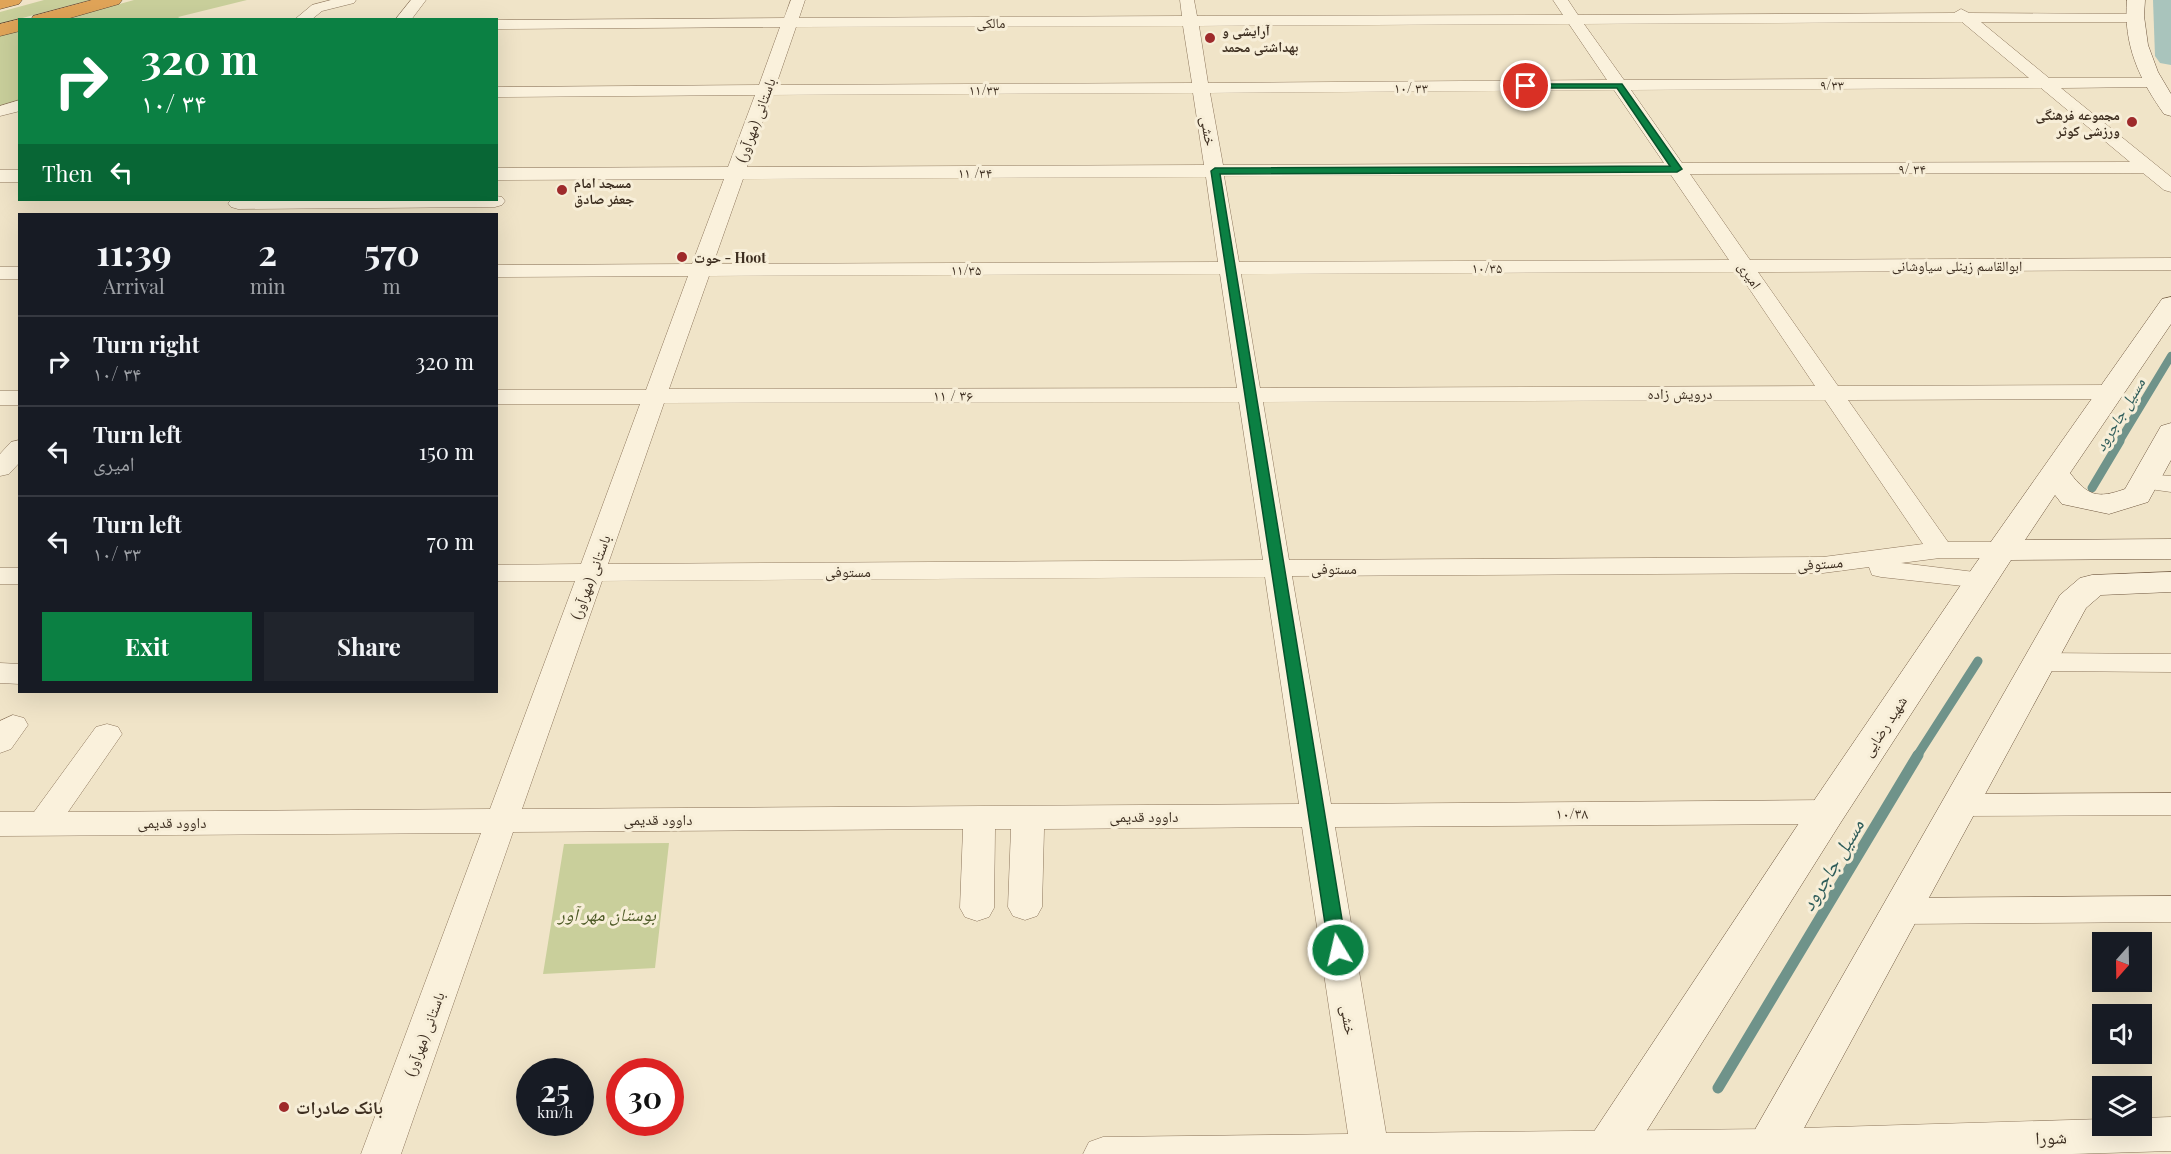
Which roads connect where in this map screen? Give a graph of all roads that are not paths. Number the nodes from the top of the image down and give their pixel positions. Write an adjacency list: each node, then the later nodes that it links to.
1 (13, 0): 7 (highway)
2 (113, 0): 11 (highway)
3 (349, 0): 12 (street)
4 (419, 0): 13 (street)
5 (1560, 0): 15 (street, امیری)
6 (1944, 0): 14 (street)
7 (0, 3)
8 (2135, 9): 14 (street, مالکی); 19 (main road)
9 (1189, 10): 10 (street, مالکی); 15 (street, مالکی); 22 (street, خشی)
10 (794, 11): 16 (street, مالکی); 23 (street, باستانی (مهرآور))
11 (47, 18)
12 (304, 18)
13 (404, 18)
14 (1966, 18): 15 (street, مالکی); 20 (street)
15 (1574, 20): 21 (street, امیری)
16 (498, 24)
17 (18, 26): 18 (highway)
18 (0, 30)
19 (2151, 82): 20 (street, ۹/۳۳); 26 (main road)
20 (2045, 83): 21 (street, ۹/۳۳); 28 (street)
21 (1619, 86): 22 (street, ۱۰/ ۳۳); 29 (street, امیری)
22 (1202, 88): 23 (street, ۱۱/۳۳); 30 (street, خشی)
23 (766, 90): 24 (street, ۱۱/۳۳); 31 (street, باستانی (مهرآور))
24 (498, 92)
25 (18, 106): 27 (street)
26 (2171, 110)
27 (0, 111)
28 (2148, 167): 29 (street, ۹/ ۳۴); 35 (street)
29 (1677, 169): 30 (street, ۹/ ۳۴); 39 (street, امیری)
30 (1215, 171): 31 (street, ۱۱ /۳۴); 40 (street, خشی)
31 (736, 173): 32 (street, ۱۱ /۳۴); 41 (street, باستانی (مهرآور))
32 (498, 174)
33 (0, 176): 34 (street)
34 (18, 176)
35 (2171, 186)
36 (495, 201): 37 (street)
37 (235, 206)
38 (2171, 264): 39 (street, ابوالقاسم زینلی سیاوشانی)
39 (1744, 266): 40 (street, ۱۰/۳۵); 46 (street, امیری)
40 (1231, 268): 41 (street, ۱۱/۳۵); 48 (street, خشی)
41 (701, 270): 42 (street, ۱۱/۳۵); 50 (street, باستانی (مهرآور))
42 (498, 271)
43 (0, 273): 44 (street)
44 (18, 273)
45 (2171, 305): 47 (main road, شهید رضایی)
46 (1831, 392): 47 (street, درویش زاده); 48 (street, درویش زاده); 59 (street, امیری)
47 (2110, 392): 56 (main road, شهید رضایی)
48 (1250, 394): 50 (street, ۱۱ / ۳۶); 62 (street, خشی)
49 (498, 396): 50 (street, ۱۱ / ۳۶)
50 (655, 396): 64 (street, باستانی (مهرآور))
51 (0, 398): 52 (street)
52 (18, 398)
53 (2171, 432): 57 (main road)
54 (18, 449): 55 (street)
55 (0, 469)
56 (2055, 474): 57 (main road); 61 (main road, شهید رضایی)
57 (2157, 483)
58 (2171, 549): 61 (main road, مستوفی)
59 (1940, 550): 60 (street, مستوفی); 61 (street, مستوفی)
60 (1823, 565): 61 (street); 62 (street, مستوفی)
61 (1991, 565): 75 (main road, شهید رضایی)
62 (1278, 568): 64 (street, مستوفی); 76 (street, خشی)
63 (498, 573): 64 (street, مستوفی)
64 (591, 573): 79 (street, باستانی (مهرآور))
65 (0, 576): 66 (street)
66 (18, 576)
67 (2171, 582): 68 (main road)
68 (2038, 662): 69 (street); 74 (main road)
69 (2171, 663)
70 (0, 673): 71 (street)
71 (18, 674)
72 (107, 734): 80 (street)
73 (2171, 804): 74 (street)
74 (1959, 805): 85 (main road)
75 (1827, 812): 76 (street, ۱۰/۳۸); 89 (main road, شهید رضایی)
76 (1317, 815): 78 (street, داوود قدیمی); 88 (street, خشی)
77 (979, 817): 78 (street, داوود قدیمی); 79 (street, داوود قدیمی); 83 (street)
78 (1028, 817): 82 (street)
79 (502, 820): 80 (street, داوود قدیمی); 90 (street, باستانی (مهرآور))
80 (43, 823): 81 (street, داوود قدیمی)
81 (0, 824)
82 (1025, 907)
83 (977, 908)
84 (2171, 909): 85 (street)
85 (1900, 911): 87 (main road)
86 (2165, 1137): 87 (street, شورا)
87 (1767, 1150): 89 (street, شورا)
88 (1370, 1151): 89 (street, شورا); 91 (street, شورا)
89 (1608, 1151)
90 (381, 1154)
91 (1103, 1154)

